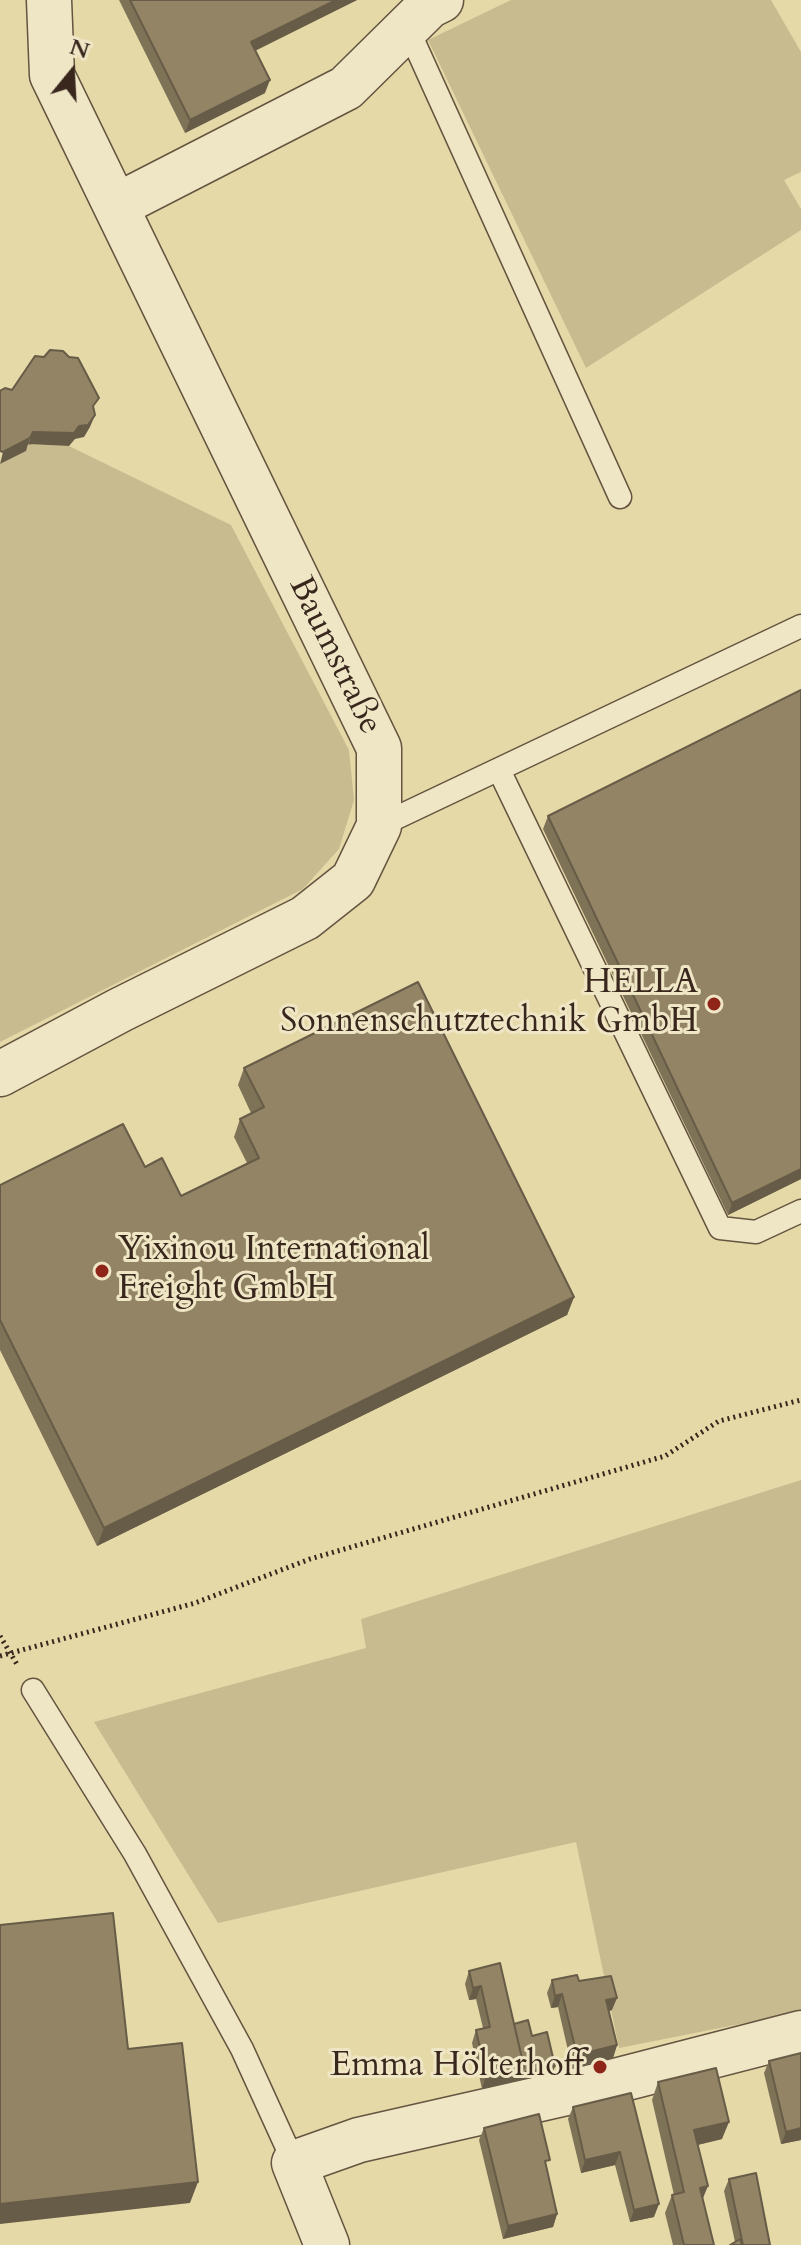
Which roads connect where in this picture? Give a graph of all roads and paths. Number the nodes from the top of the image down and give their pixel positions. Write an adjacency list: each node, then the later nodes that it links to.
1 (49, 0): 4 (street, Baumstraße)
2 (441, 0): 3 (street)
3 (407, 27): 4 (street); 5 (lane)
4 (116, 206): 8 (street, Baumstraße)
5 (620, 497)
6 (801, 626): 7 (lane)
7 (499, 770): 8 (lane); 10 (lane)
8 (379, 826): 9 (street, Baumstraße)
9 (0, 1074)
10 (801, 1211)
11 (801, 1400): 13 (path)
12 (0, 1636): 13 (path)
13 (10, 1653): 14 (path)
14 (0, 1656)
15 (33, 1690): 17 (lane)
16 (801, 2033): 17 (street)
17 (294, 2163): 18 (street)
18 (327, 2245)

